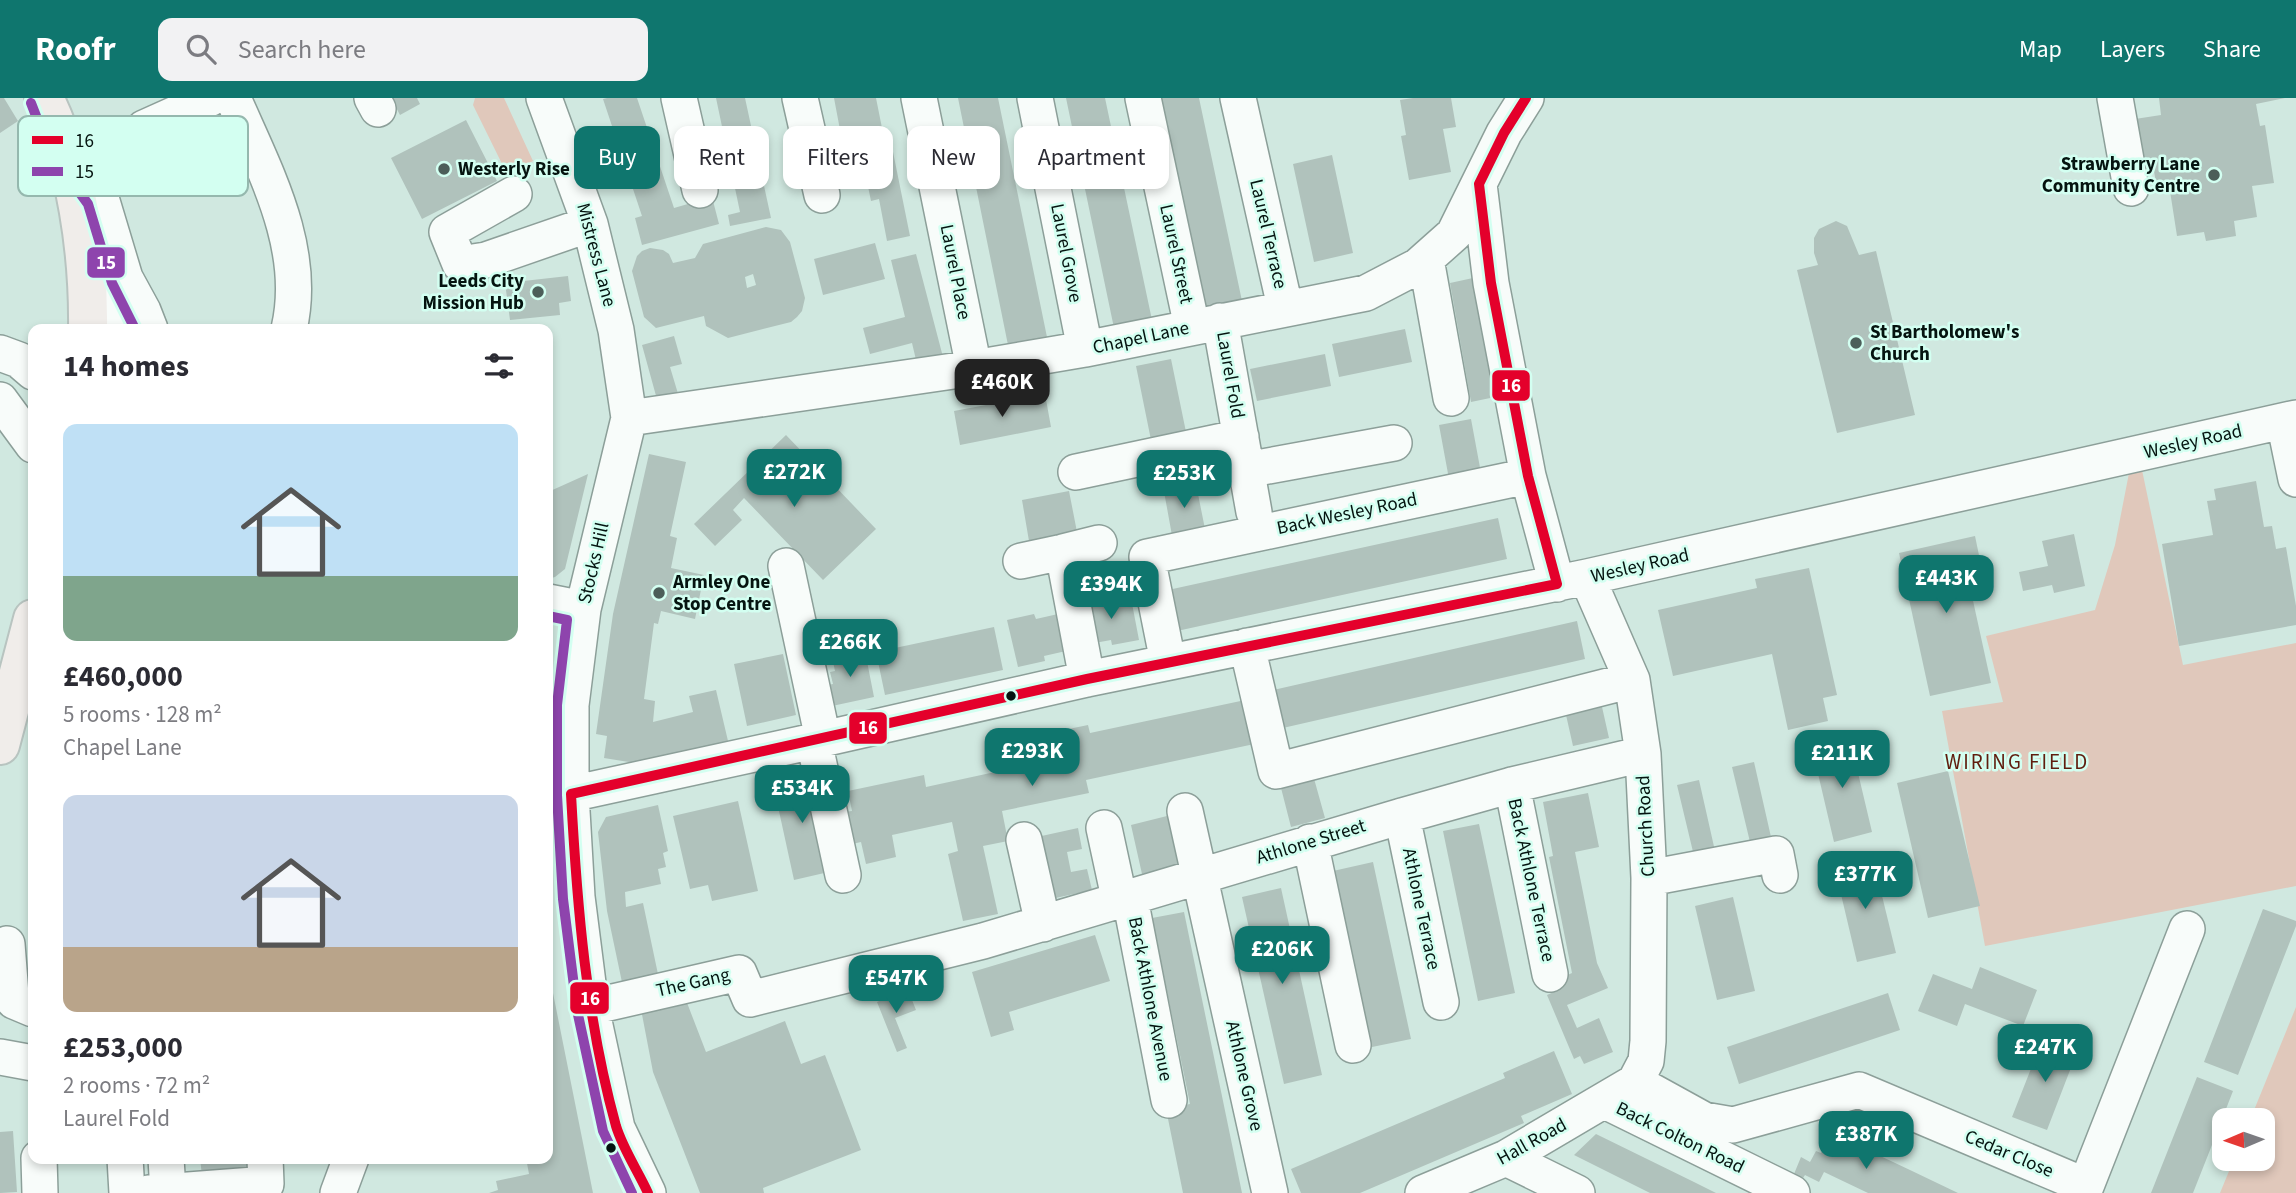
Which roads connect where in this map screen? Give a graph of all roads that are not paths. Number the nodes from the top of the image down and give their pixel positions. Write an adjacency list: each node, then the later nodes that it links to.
1 (44, 98): 13 (main road)
2 (211, 98): 14 (street)
3 (233, 98): 15 (street)
4 (544, 98): 24 (street, Mistress Lane)
5 (679, 98): 19 (street)
6 (800, 98): 21 (street)
7 (919, 98): 36 (street, Laurel Place)
8 (1035, 98): 34 (street, Laurel Grove)
9 (1143, 98): 32 (street, Laurel Street)
10 (1526, 98): 17 (street, Chapel Lane)
11 (2115, 98): 18 (street)
12 (1240, 109): 27 (street, Laurel Terrace)
13 (51, 116)
14 (171, 116)
15 (241, 116)
16 (248, 133): 31 (street)
17 (1479, 184): 25 (street, Chapel Lane); 45 (street, Church Road)
18 (2131, 188)
19 (700, 190)
20 (514, 194): 24 (street)
21 (822, 195)
22 (73, 196): 26 (main road)
23 (100, 196): 30 (street)
24 (590, 224): 39 (street, Mistress Lane)
25 (1426, 259): 27 (street, Chapel Lane); 37 (street)
26 (88, 288): 28 (main road); 29 (street)
27 (1285, 307): 32 (street, Chapel Lane)
28 (88, 324)
29 (112, 324)
30 (148, 324)
31 (290, 324)
32 (1206, 324): 34 (street, Chapel Lane); 43 (street, Laurel Fold)
33 (12, 348): 35 (street)
34 (1085, 349): 36 (street, Chapel Lane)
35 (28, 368)
36 (974, 368): 39 (street, Chapel Lane)
37 (1451, 398)
38 (0, 400): 41 (street)
39 (629, 418): 54 (street, Stocks Hill)
40 (2290, 420): 46 (street); 52 (street, Wesley Road)
41 (28, 438)
42 (1394, 443): 43 (street)
43 (1244, 454): 44 (street); 47 (street, Laurel Fold)
44 (1076, 472)
45 (1528, 476): 52 (street, Church Road); 57 (street, Back Wesley Road)
46 (2296, 479)
47 (1254, 512)
48 (1099, 543): 49 (street)
49 (1063, 552): 50 (street); 58 (street)
50 (1021, 561)
51 (786, 566): 60 (street)
52 (1572, 581): 56 (street, Wesley Road); 59 (street, Church Road)
53 (553, 603): 54 (street)
54 (583, 609): 64 (street, Stocks Hill)
55 (28, 638): 61 (main road)
56 (1247, 646): 57 (street, Wesley Road); 59 (street)
57 (1168, 662): 58 (street, Wesley Road)
58 (1087, 679): 60 (street, Wesley Road)
59 (1632, 680): 62 (street, Church Road)
60 (819, 740): 64 (street, Wesley Road); 70 (street)
61 (0, 745)
62 (1643, 754): 63 (street, Athlone Street); 73 (street, Church Road)
63 (1512, 785): 66 (street, Athlone Street); 79 (street, Back Athlone Terrace)
64 (559, 794): 82 (street, Stocks Hill)
65 (1185, 811): 72 (street, Athlone Grove)
66 (1402, 816): 69 (street, Athlone Street); 80 (street, Athlone Terrace)
67 (1104, 828): 74 (street, Back Athlone Avenue)
68 (1024, 840): 75 (street)
69 (1310, 842): 72 (street, Athlone Street); 83 (street)
70 (843, 875)
71 (1780, 875): 73 (street)
72 (1200, 876): 74 (street, Athlone Street); 100 (street, Athlone Grove)
73 (1649, 878): 86 (street, Church Road)
74 (1125, 900): 75 (street, Athlone Street); 87 (street, Back Athlone Avenue)
75 (1043, 924): 77 (street, Athlone Street)
76 (2187, 929): 86 (street, Cedar Close)
77 (983, 941): 82 (street, The Gang)
78 (7, 944): 81 (street)
79 (1550, 974)
80 (1441, 1002)
81 (28, 1007)
82 (591, 1007): 99 (street, Stocks Hill)
83 (1353, 1045)
84 (0, 1057): 85 (street)
85 (28, 1062)
86 (1635, 1082): 88 (street, Hall Road)
87 (1169, 1100)
88 (1605, 1101): 89 (street, Hall Road); 103 (street, Back Colton Road)
89 (1502, 1160): 95 (street); 101 (street, Hall Road); 102 (street)
90 (39, 1164): 96 (street)
91 (125, 1164): 97 (street)
92 (349, 1164): 98 (street)
93 (265, 1171): 94 (street)
94 (161, 1181)
95 (1573, 1192)
96 (40, 1193)
97 (127, 1193)
98 (338, 1193)
99 (649, 1193)
100 (1270, 1193)
101 (1423, 1193)
102 (1485, 1193)
103 (1792, 1193)

